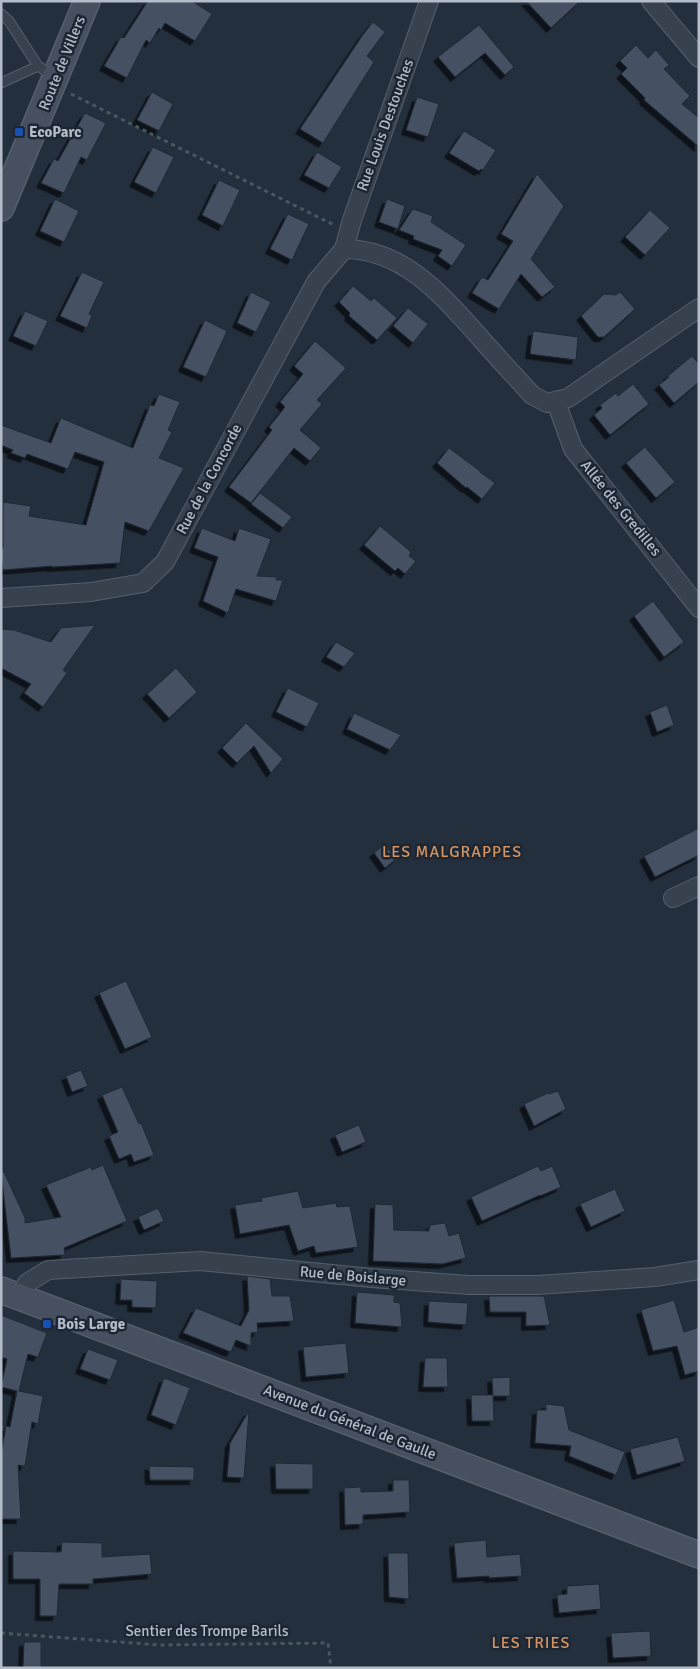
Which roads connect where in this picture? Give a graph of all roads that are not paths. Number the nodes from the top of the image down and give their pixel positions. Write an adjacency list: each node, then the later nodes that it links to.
1 (87, 1): 6 (main road, Route de Villers)
2 (429, 1): 9 (street, Rue Louis Destouches)
3 (651, 1): 5 (street)
4 (1, 14): 6 (lane)
5 (699, 58)
6 (49, 76): 7 (lane); 8 (main road, Route de Villers)
7 (1, 83)
8 (1, 208)
9 (344, 250): 11 (street); 12 (street, Rue de la Concorde)
10 (699, 308): 11 (street)
11 (556, 402): 13 (street, Allée des Gredilles)
12 (1, 598)
13 (699, 608)
14 (699, 886): 15 (street)
15 (673, 898)
16 (699, 1270): 17 (street, Rue de Boislarge)
17 (11, 1293): 18 (main road, Avenue du Général de Gaulle)
18 (699, 1555)

